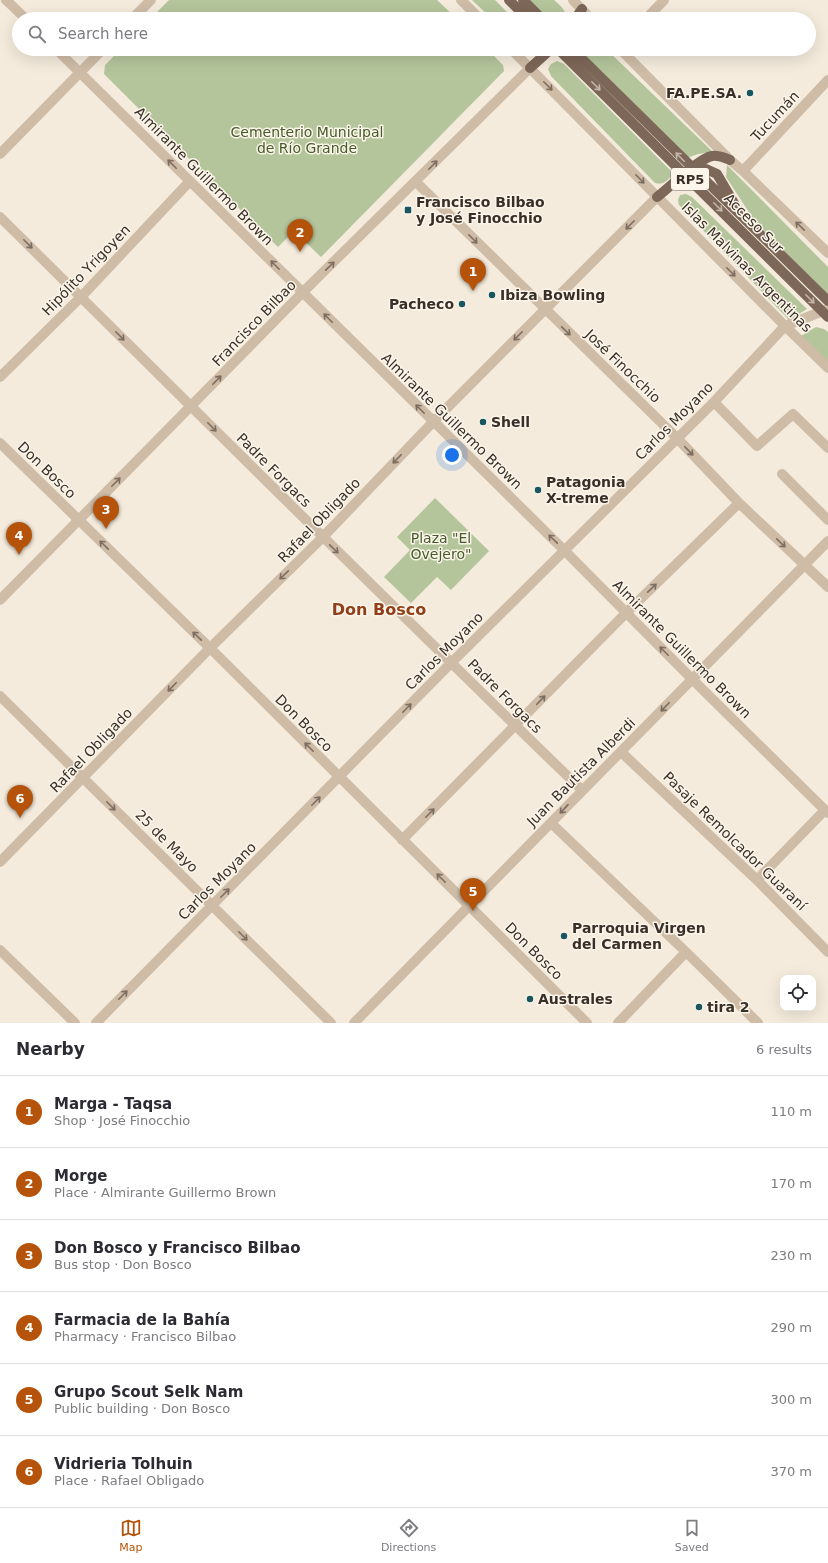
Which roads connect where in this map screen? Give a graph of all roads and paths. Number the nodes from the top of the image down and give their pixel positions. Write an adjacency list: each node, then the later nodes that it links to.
1 (6, 0): 9 (street)
2 (151, 0): 10 (street)
3 (461, 0): 11 (street)
4 (509, 0): 12 (main road)
5 (523, 0): 13 (main road)
6 (573, 0): 8 (street)
7 (664, 0): 16 (street)
8 (582, 9): 14 (main road); 15 (street)
9 (19, 12)
10 (139, 12)
11 (473, 12)
12 (521, 12)
13 (535, 12)
14 (580, 12)
15 (585, 12)
16 (653, 12)
17 (63, 56): 25 (street, Almirante Guillermo Brown)
18 (96, 56): 25 (street)
19 (518, 56): 24 (street, Islas Malvinas Argentinas)
20 (543, 56): 24 (main road)
21 (565, 56): 29 (main road, Acceso Sur / RP5, one-way to 29)
22 (579, 56): 29 (main road, Acceso Sur / RP5, one-way to 22)
23 (627, 56): 28 (street)
24 (530, 68): 32 (street, Francisco Bilbao, one-way to 24); 33 (street, Islas Malvinas Argentinas, one-way to 33)
25 (80, 73): 27 (street); 31 (street, Almirante Guillermo Brown, one-way to 25)
26 (828, 80): 30 (street, Tucumán)
27 (0, 154)
28 (730, 160): 29 (main road); 30 (street)
29 (688, 171): 33 (main road); 38 (main road, Acceso Sur / RP5); 40 (main road, Acceso Sur / RP5, one-way to 40)
30 (743, 171): 35 (street, one-way to 30)
31 (190, 181): 36 (street, Almirante Guillermo Brown, one-way to 31); 37 (street, Hipólito Yrigoyen)
32 (416, 182): 36 (street, Francisco Bilbao, one-way to 32); 39 (street, José Finocchio, one-way to 39)
33 (657, 197): 39 (street, Rafael Obligado, one-way to 39); 41 (street, Islas Malvinas Argentinas, one-way to 41)
34 (0, 217): 37 (street, Padre Forgacs, one-way to 37)
35 (828, 253)
36 (302, 293): 45 (street, Francisco Bilbao, one-way to 36); 46 (street, Almirante Guillermo Brown, one-way to 36)
37 (81, 297): 43 (street, Hipólito Yrigoyen); 45 (street, Padre Forgacs, one-way to 45)
38 (828, 301)
39 (544, 310): 46 (street, Rafael Obligado, one-way to 46); 47 (street, José Finocchio, one-way to 47)
40 (826, 312): 41 (street, Carlos Moyano)
41 (784, 326): 42 (street, Islas Malvinas Argentinas); 44 (street, Carlos Moyano)
42 (828, 368)
43 (0, 377)
44 (714, 402): 47 (street, Carlos Moyano); 49 (street)
45 (192, 406): 52 (street, Francisco Bilbao, one-way to 45); 54 (street, Padre Forgacs, one-way to 54)
46 (433, 422): 54 (street, Rafael Obligado, one-way to 54); 56 (street, Almirante Guillermo Brown, one-way to 46)
47 (677, 438): 51 (street, José Finocchio, one-way to 51); 56 (street, Carlos Moyano)
48 (0, 443): 52 (street, Don Bosco)
49 (828, 448)
50 (782, 474): 53 (street)
51 (739, 503): 57 (street, José Finocchio, one-way to 57); 60 (street, one-way to 51)
52 (78, 520): 59 (street, Francisco Bilbao); 61 (street, Don Bosco, one-way to 52)
53 (828, 520)
54 (322, 538): 61 (street, Rafael Obligado, one-way to 61); 62 (street, Padre Forgacs, one-way to 62)
55 (828, 541): 57 (street, Juan Bautista Alberdi)
56 (564, 550): 60 (street, Almirante Guillermo Brown); 62 (street, Carlos Moyano)
57 (804, 565): 58 (street, José Finocchio); 63 (street, Juan Bautista Alberdi)
58 (828, 587)
59 (0, 600)
60 (626, 613): 63 (street, Almirante Guillermo Brown, one-way to 60); 65 (street, one-way to 60)
61 (210, 648): 67 (street, Don Bosco, one-way to 61); 68 (street, Rafael Obligado, one-way to 68)
62 (452, 663): 65 (street, Padre Forgacs); 67 (street, Carlos Moyano, one-way to 62)
63 (692, 679): 66 (street, Juan Bautista Alberdi, one-way to 66); 70 (street, Almirante Guillermo Brown)
64 (0, 696): 68 (street, 25 de Mayo)
65 (516, 726): 69 (street, Padre Forgacs); 72 (street, one-way to 65)
66 (621, 752): 69 (street, Juan Bautista Alberdi); 74 (street, Pasaje Remolcador Guaraní)
67 (339, 777): 72 (street, Don Bosco); 75 (street, Carlos Moyano, one-way to 67)
68 (83, 778): 73 (street, Rafael Obligado); 75 (street, 25 de Mayo, one-way to 75)
69 (582, 790): 71 (street, Juan Bautista Alberdi, one-way to 71)
70 (827, 812): 74 (street)
71 (551, 823): 76 (street, Juan Bautista Alberdi); 78 (street)
72 (402, 840): 76 (street, Don Bosco, one-way to 72)
73 (0, 862)
74 (757, 880): 79 (street, Pasaje Remolcador Guaraní)
75 (212, 906): 81 (street, Carlos Moyano, one-way to 75); 82 (street, 25 de Mayo, one-way to 82)
76 (469, 906): 83 (street, Juan Bautista Alberdi); 84 (street, Don Bosco)
77 (0, 950): 80 (street)
78 (686, 952): 85 (street); 86 (street)
79 (828, 952)
80 (75, 1023)
81 (96, 1023)
82 (331, 1023)
83 (354, 1023)
84 (587, 1023)
85 (618, 1023)
86 (758, 1023)

